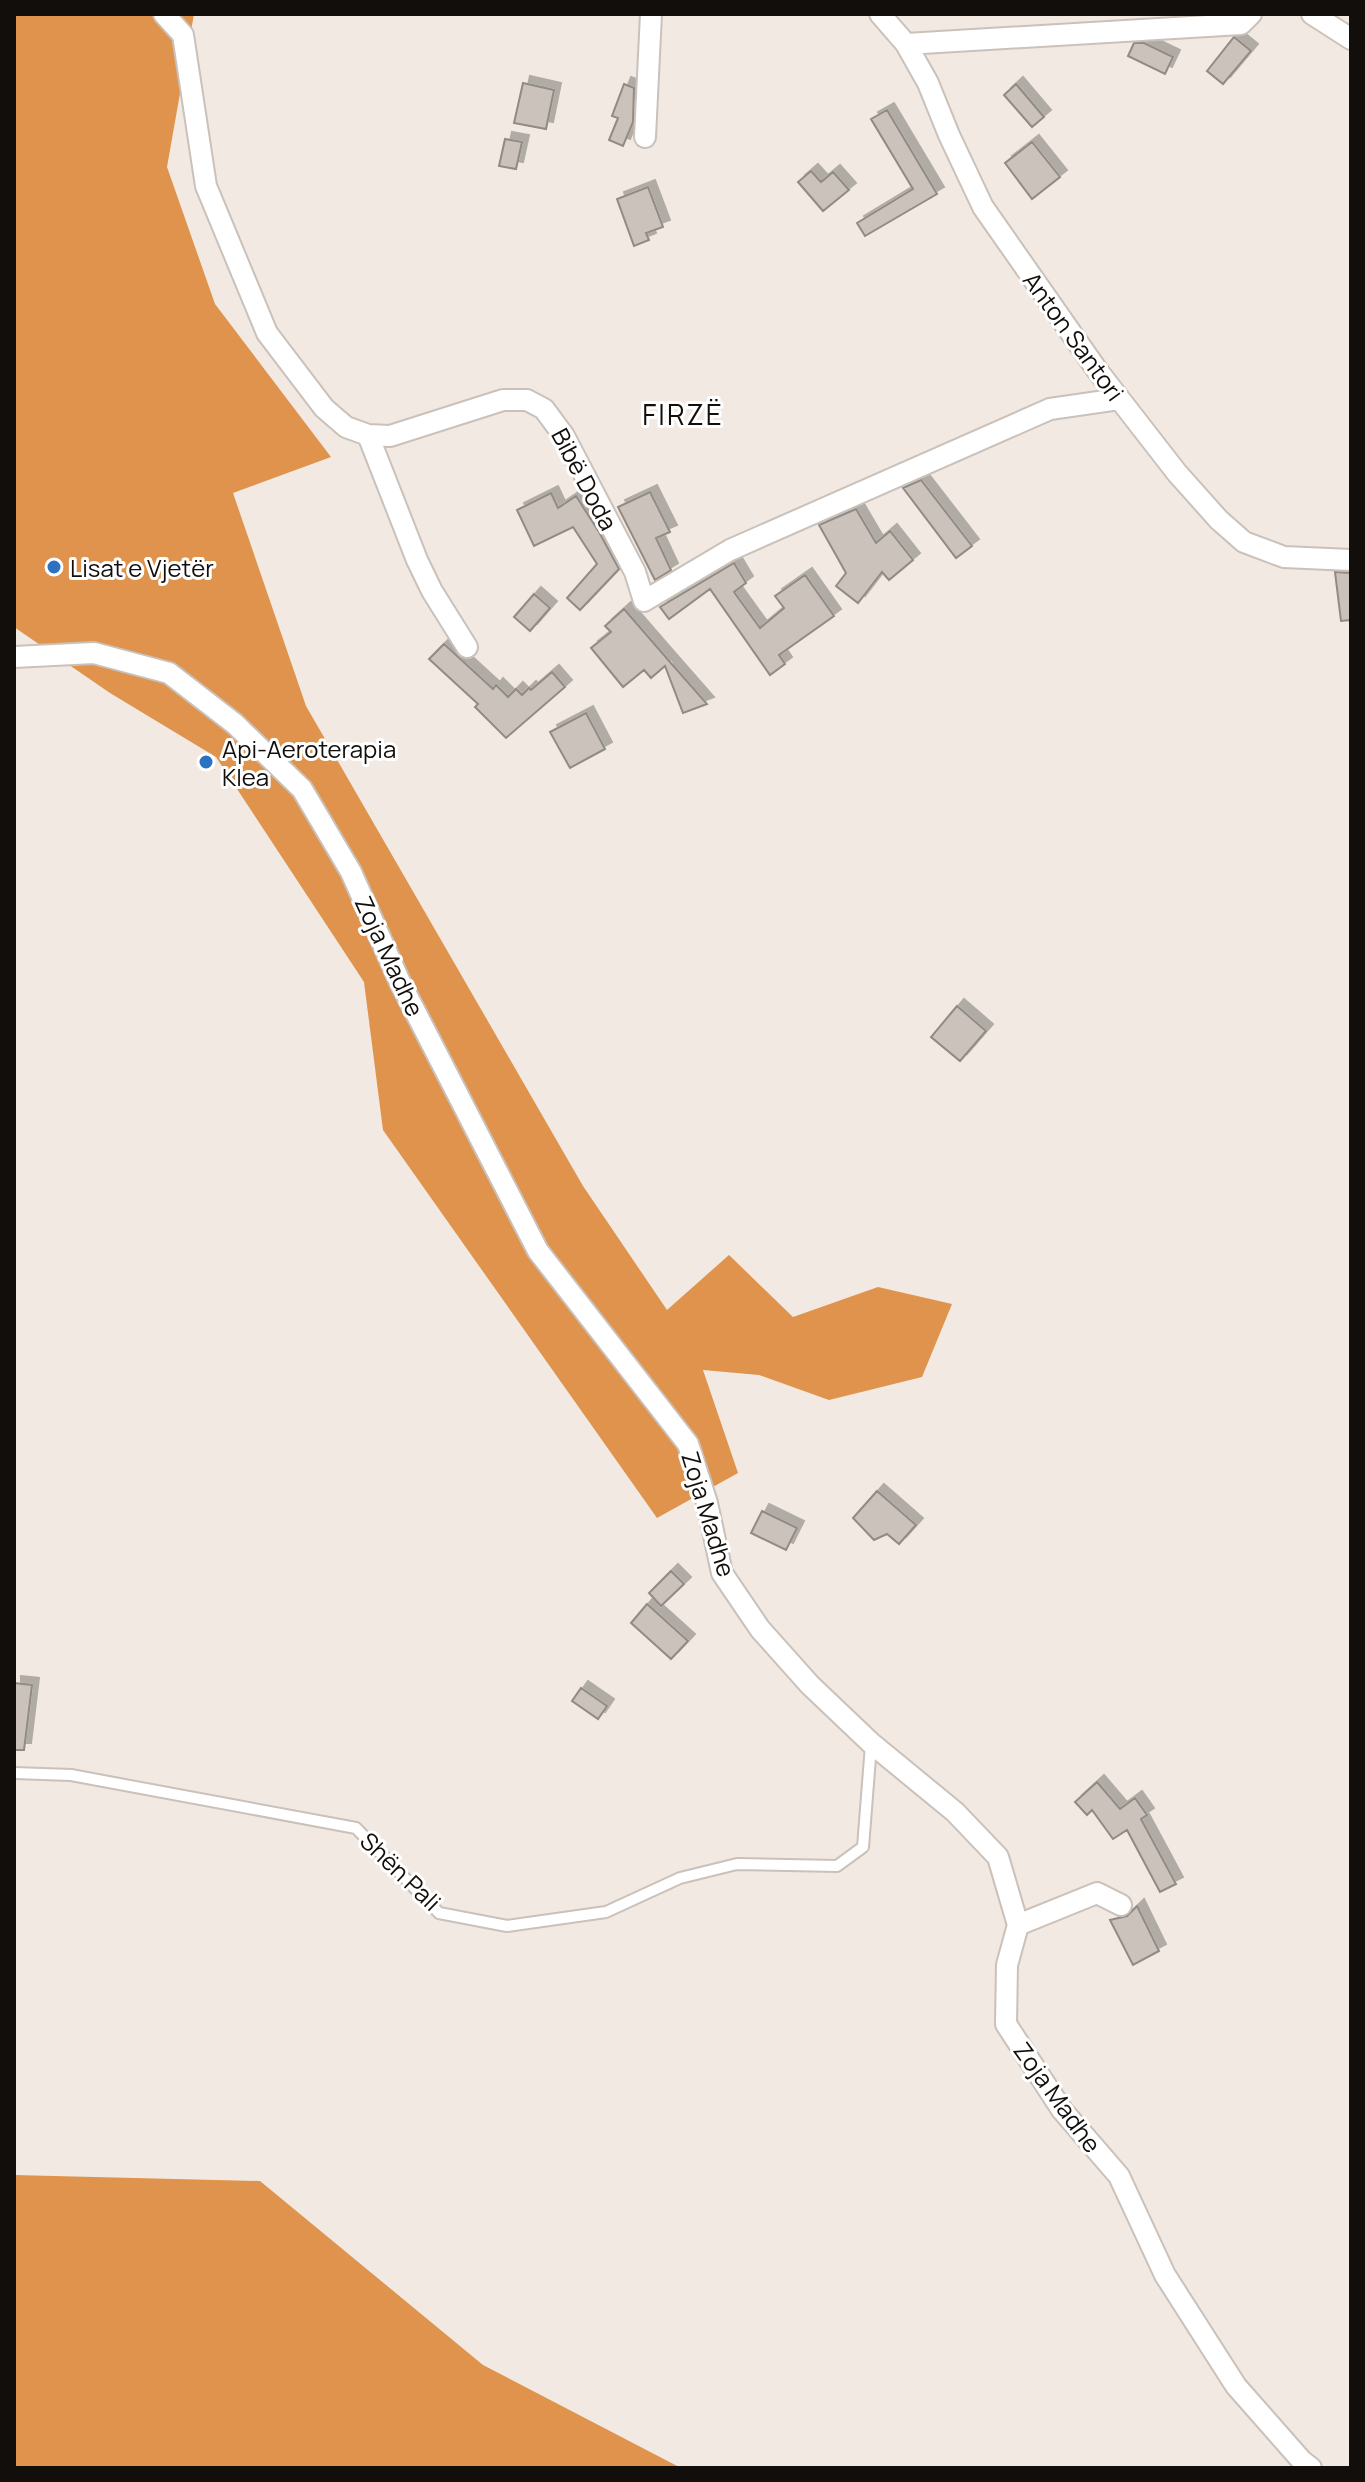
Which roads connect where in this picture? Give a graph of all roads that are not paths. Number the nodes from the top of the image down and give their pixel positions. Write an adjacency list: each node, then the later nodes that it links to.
1 (164, 14): 10 (street)
2 (651, 14): 8 (street)
3 (880, 14): 7 (street, Anton Santori)
4 (1251, 14): 7 (street)
5 (1312, 14): 6 (street)
6 (1351, 39)
7 (906, 44): 9 (street, Anton Santori)
8 (645, 137)
9 (1119, 399): 10 (street, Bibë Doda); 11 (street, Anton Santori)
10 (368, 435): 12 (street)
11 (1351, 560)
12 (467, 647)
13 (14, 657): 14 (street, Zoja Madhe)
14 (871, 1743): 15 (lane, Shën Pali); 17 (street, Zoja Madhe)
15 (14, 1773)
16 (1121, 1905): 17 (street)
17 (1018, 1925): 18 (street, Zoja Madhe)
18 (1311, 2468)

